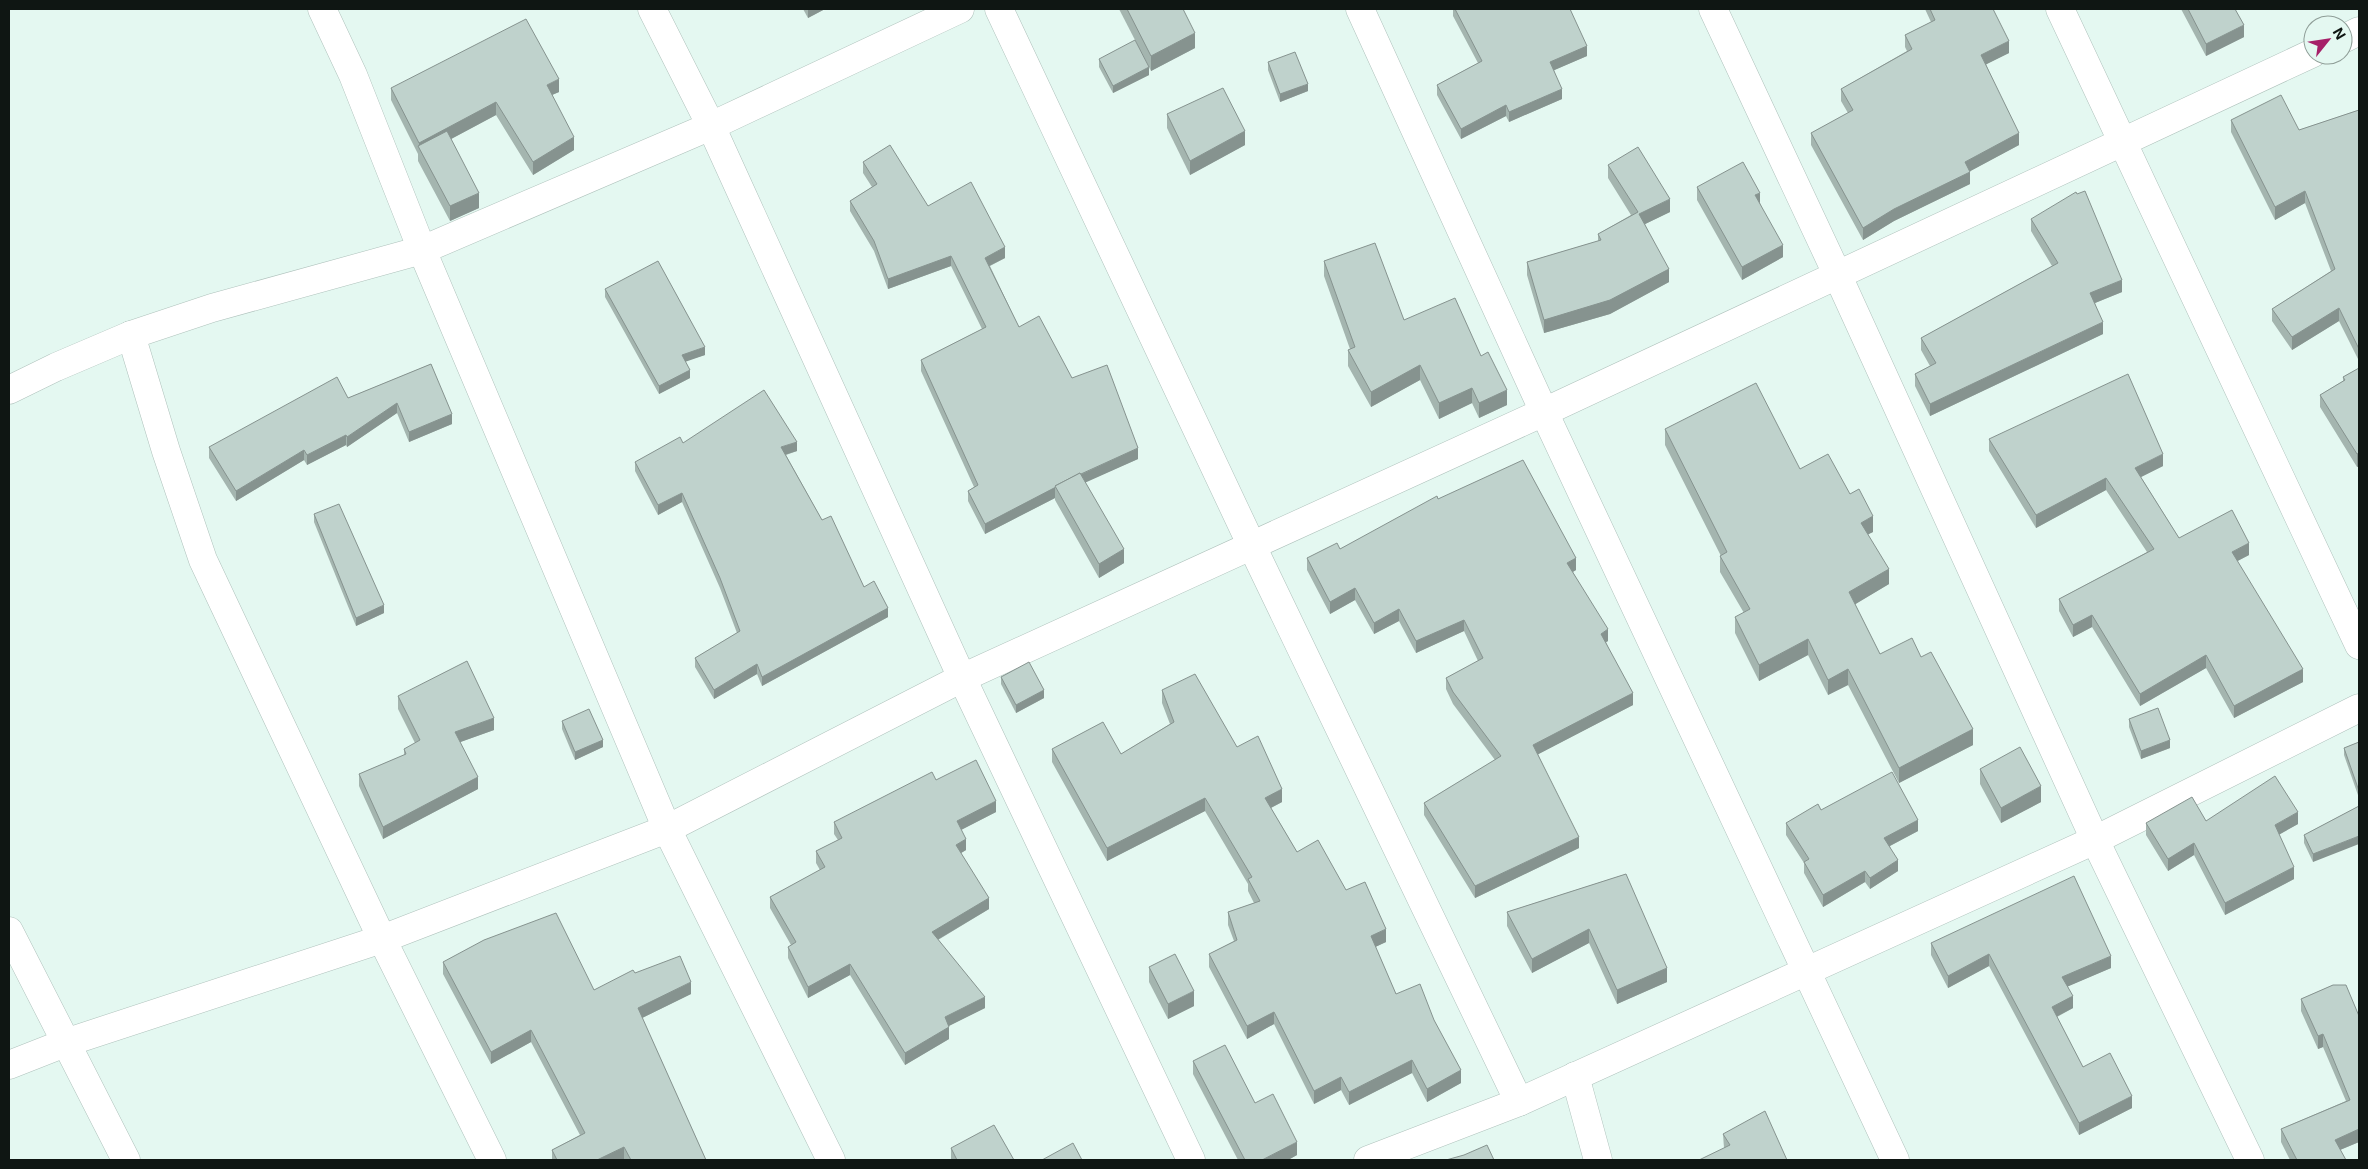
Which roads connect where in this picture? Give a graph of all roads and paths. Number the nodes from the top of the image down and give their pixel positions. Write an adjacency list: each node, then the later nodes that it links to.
1 (322, 9): 11 (street)
2 (652, 9): 9 (street)
3 (960, 9): 9 (street)
4 (999, 9): 16 (street)
5 (1360, 9): 15 (street)
6 (1713, 9): 12 (street)
7 (2060, 9): 10 (street)
8 (2303, 58): 10 (street)
9 (711, 126): 11 (street); 18 (street)
10 (2122, 141): 12 (street); 17 (street)
11 (422, 250): 13 (street); 20 (street)
12 (1837, 274): 15 (street); 21 (street)
13 (131, 335): 14 (street); 23 (street)
14 (9, 390)
15 (1544, 412): 16 (street); 24 (street)
16 (1251, 544): 18 (street); 28 (street)
17 (2359, 646)
18 (962, 678): 20 (street); 32 (street)
19 (2359, 708): 21 (street)
20 (667, 829): 23 (street); 31 (street)
21 (2095, 840): 24 (street); 36 (street)
22 (9, 931): 25 (street)
23 (382, 939): 25 (street); 30 (street)
24 (1806, 970): 27 (street); 35 (street)
25 (65, 1043): 26 (street); 29 (street)
26 (9, 1065)
27 (1575, 1076): 28 (street); 34 (street)
28 (1519, 1102): 33 (street)
29 (126, 1160)
30 (492, 1160)
31 (831, 1160)
32 (1191, 1160)
33 (1368, 1160)
34 (1598, 1160)
35 (1895, 1160)
36 (2250, 1160)

